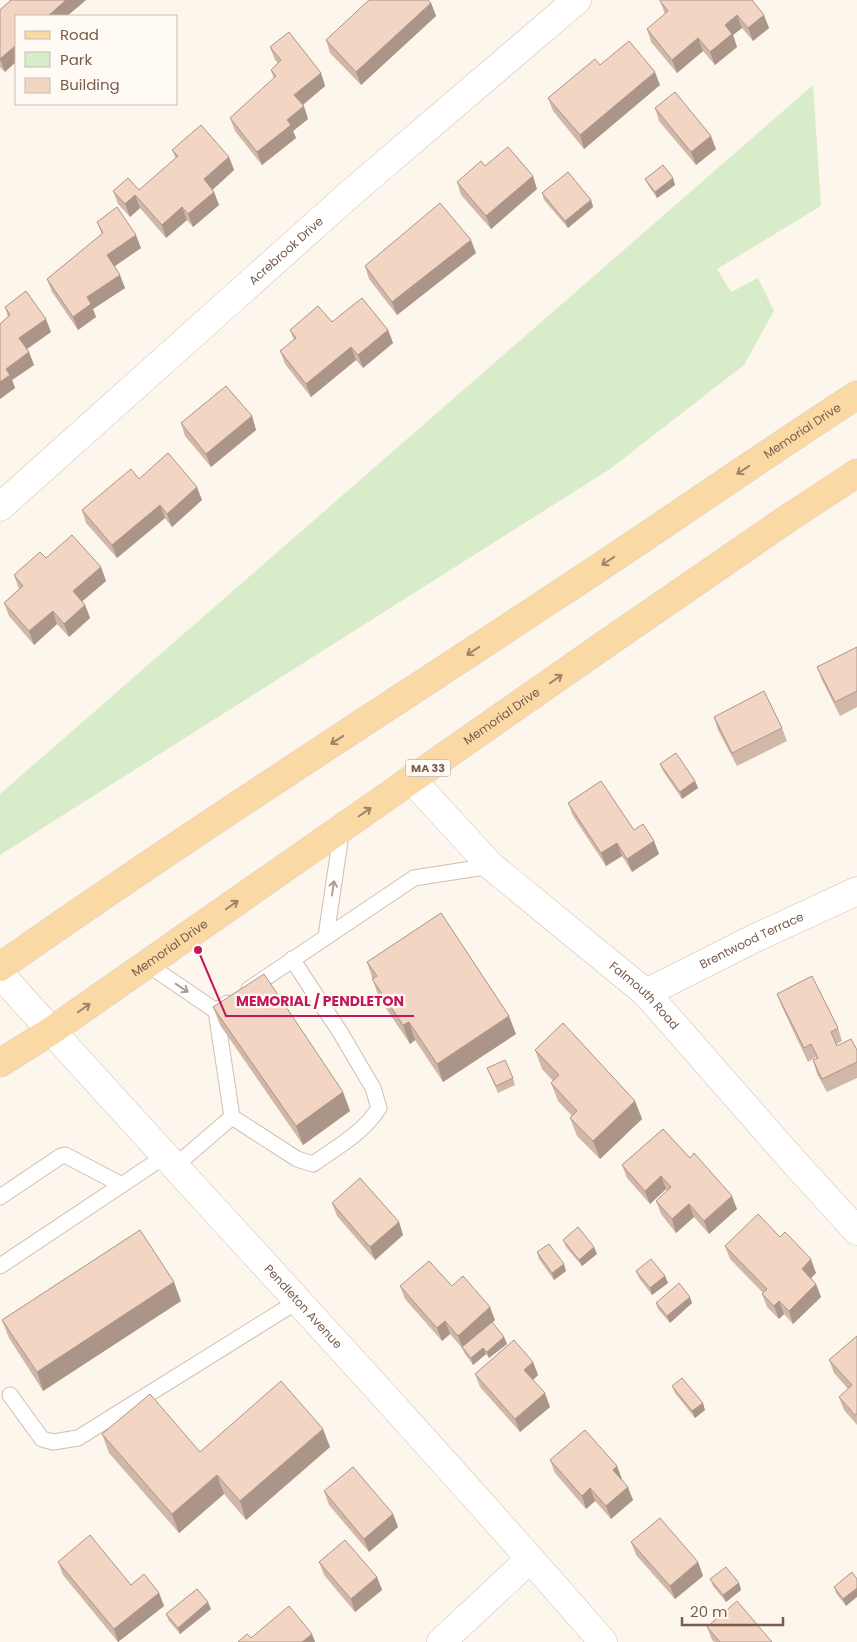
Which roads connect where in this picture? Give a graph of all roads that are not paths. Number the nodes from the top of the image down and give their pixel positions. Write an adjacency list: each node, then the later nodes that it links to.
1 (576, 0): 4 (street, Acrebrook Drive)
2 (857, 395): 12 (main road, Memorial Drive, one-way to 12)
3 (857, 473): 5 (main road, Memorial Drive / MA 33, one-way to 3)
4 (0, 507)
5 (412, 779): 6 (main road, Memorial Drive / MA 33, one-way to 5); 7 (street, Falmouth Road)
6 (342, 828): 9 (lane, one-way to 6); 11 (main road, Memorial Drive / MA 33, one-way to 6)
7 (491, 866): 9 (lane); 14 (street, Falmouth Road)
8 (857, 891): 14 (street, Brentwood Terrace)
9 (326, 936): 10 (lane)
10 (292, 960): 15 (lane); 18 (lane)
11 (147, 964): 15 (lane, one-way to 15); 16 (main road, Memorial Drive / MA 33, one-way to 11)
12 (0, 967)
13 (0, 974): 16 (street, Pendleton Avenue)
14 (646, 993): 22 (street, Falmouth Road)
15 (216, 1011): 18 (lane)
16 (51, 1031): 17 (main road, Memorial Drive / MA 33); 19 (street, Pendleton Avenue)
17 (0, 1064)
18 (232, 1117): 19 (lane)
19 (170, 1161): 20 (lane); 24 (street, Pendleton Avenue)
20 (122, 1185): 21 (lane); 23 (lane)
21 (0, 1197)
22 (857, 1231)
23 (0, 1266)
24 (298, 1301): 25 (lane); 26 (street, Pendleton Avenue)
25 (10, 1395)
26 (530, 1558): 27 (street); 28 (street, Pendleton Avenue)
27 (441, 1642)
28 (603, 1642)

